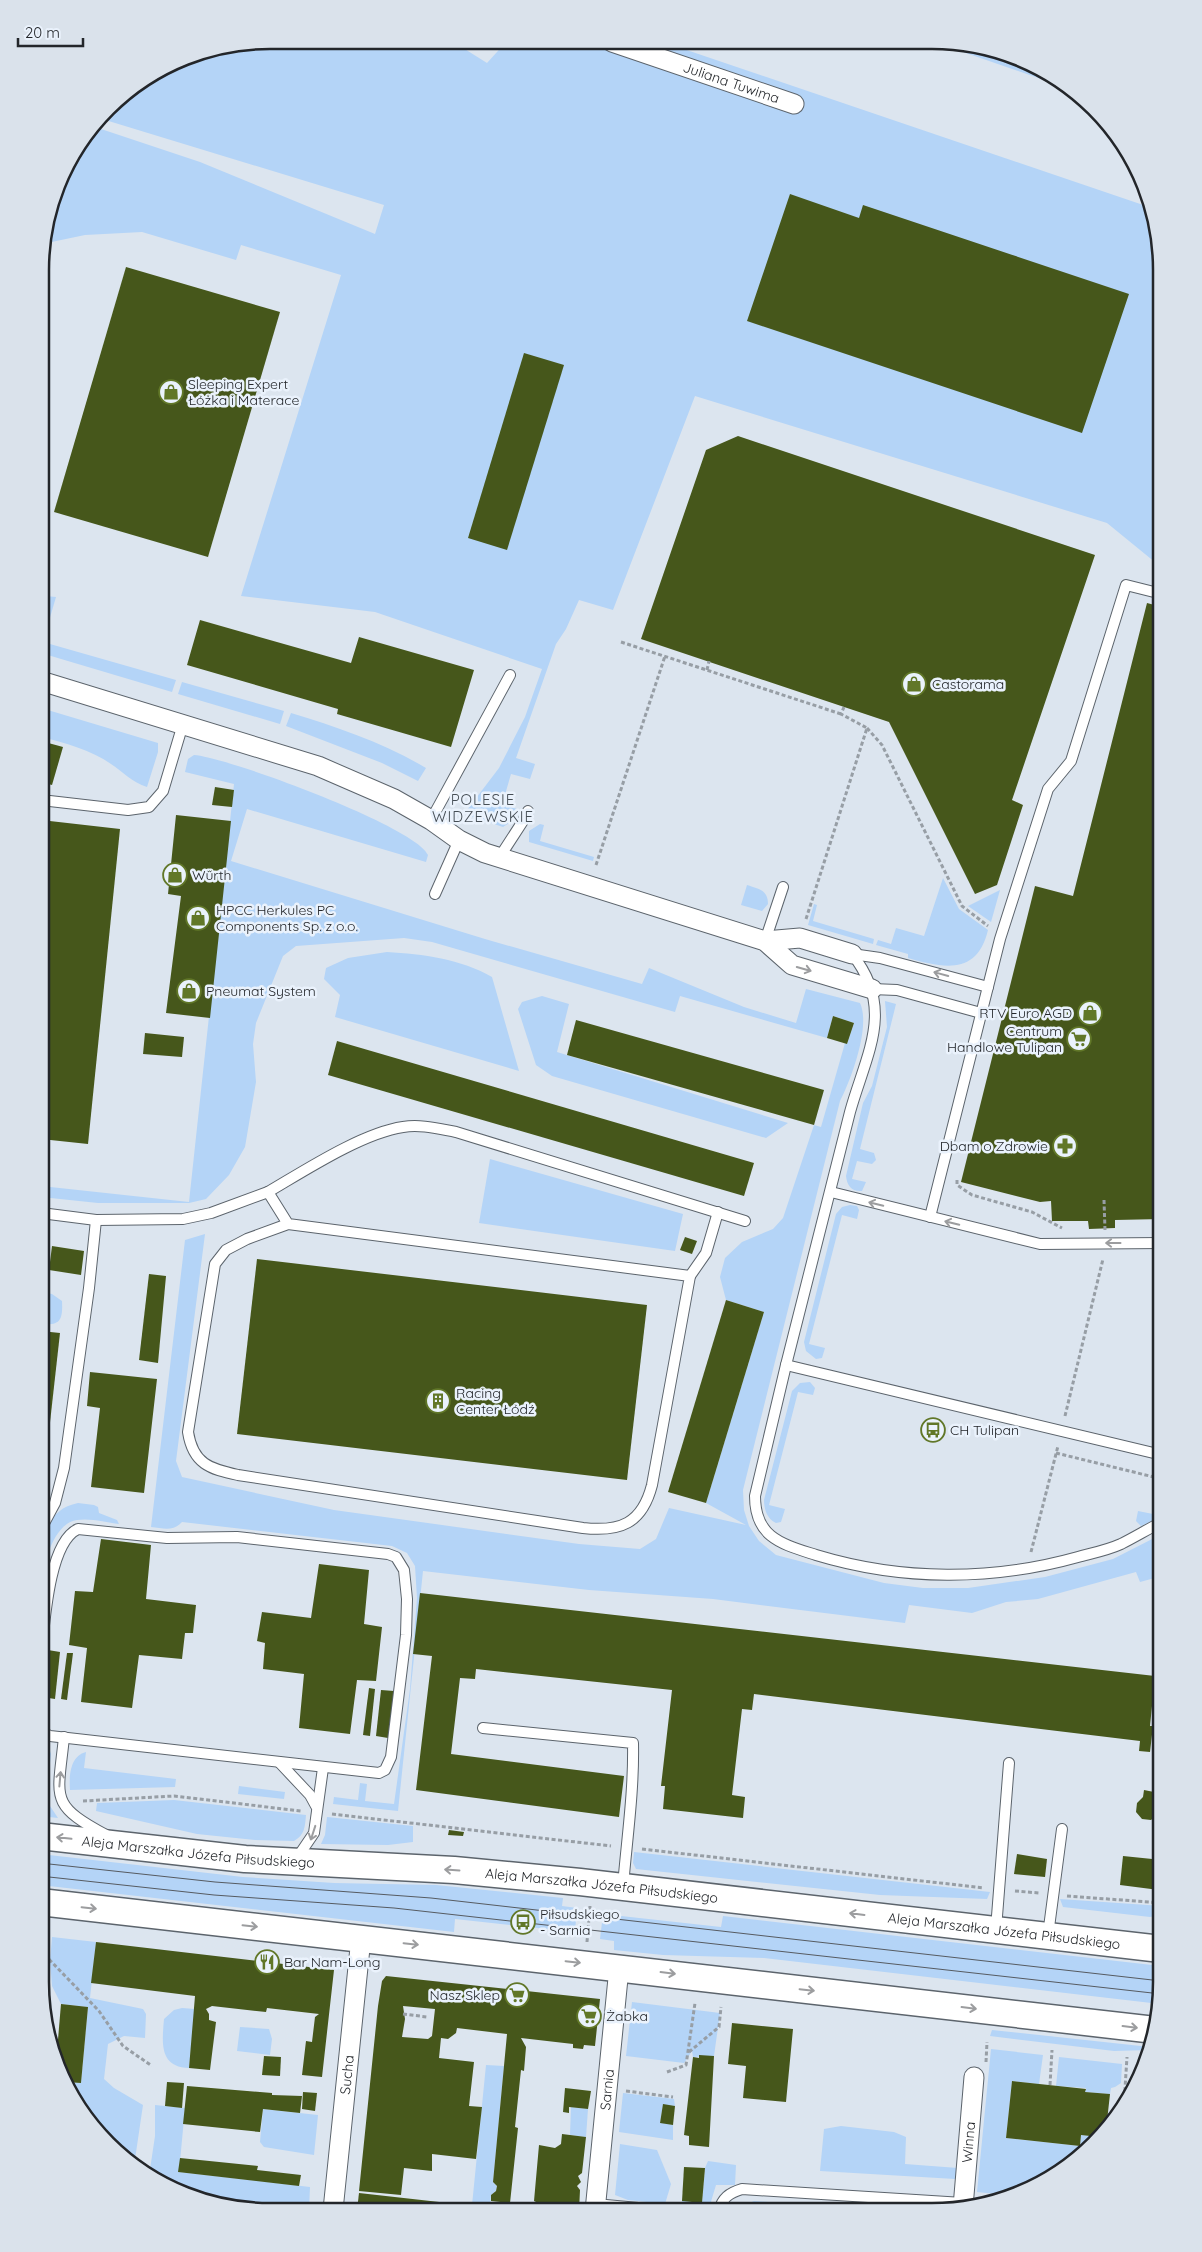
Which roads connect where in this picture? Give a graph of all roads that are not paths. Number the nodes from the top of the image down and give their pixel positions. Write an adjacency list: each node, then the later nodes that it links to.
1 (633, 49): 2 (street, Juliana Tuwima)
2 (794, 104)
3 (1153, 592): 16 (lane)
4 (510, 675): 9 (lane)
5 (49, 683): 6 (street)
6 (183, 724): 7 (lane); 9 (street)
7 (49, 801)
8 (528, 811): 11 (lane)
9 (430, 820): 10 (street)
10 (459, 840): 11 (street); 13 (lane)
11 (499, 858): 14 (street)
12 (783, 887): 14 (lane)
13 (435, 894)
14 (765, 941): 15 (street); 17 (street, one-way to 17)
15 (852, 954): 16 (lane, one-way to 15); 17 (lane)
16 (988, 987): 18 (lane)
17 (872, 989): 18 (lane); 20 (lane)
18 (981, 1013): 23 (lane)
19 (268, 1192): 21 (lane); 24 (lane); 26 (lane)
20 (830, 1192): 23 (lane, one-way to 20); 29 (lane)
21 (718, 1212): 25 (lane); 28 (lane)
22 (49, 1214): 24 (lane)
23 (930, 1218): 27 (lane, one-way to 23)
24 (96, 1220): 31 (lane)
25 (745, 1221)
26 (288, 1224): 28 (lane); 28 (lane)
27 (1153, 1243)
28 (690, 1276)
29 (786, 1365): 30 (lane); 32 (lane)
30 (1153, 1454)
31 (49, 1513)
32 (1153, 1527)
33 (49, 1594): 39 (lane)
34 (483, 1728): 45 (lane)
35 (49, 1736): 36 (lane)
36 (64, 1737): 37 (lane); 43 (lane, one-way to 36)
37 (279, 1762): 39 (lane); 40 (lane)
38 (1009, 1762): 47 (lane)
39 (323, 1768): 40 (lane)
40 (312, 1809): 44 (lane, one-way to 44)
41 (1062, 1828): 48 (lane)
42 (49, 1837): 43 (main road, Aleja Marszałka Józefa Piłsudskiego, one-way to 42)
43 (125, 1845): 44 (main road, Aleja Marszałka Józefa Piłsudskiego)
44 (293, 1863): 45 (main road, Aleja Marszałka Józefa Piłsudskiego, one-way to 44)
45 (623, 1886): 47 (main road, Aleja Marszałka Józefa Piłsudskiego, one-way to 45)
46 (49, 1903): 49 (main road, one-way to 49)
47 (996, 1930): 48 (main road, Aleja Marszałka Józefa Piłsudskiego)
48 (1048, 1936): 50 (main road, Aleja Marszałka Józefa Piłsudskiego)
49 (361, 1938): 51 (main road, one-way to 51); 55 (street, Sucha)
50 (1153, 1948)
51 (619, 1968): 52 (main road, one-way to 52); 56 (street, Sarnia)
52 (1148, 2029)
53 (980, 2070): 54 (street, Winna)
54 (964, 2201)
55 (333, 2203)
56 (596, 2203)
57 (721, 2203): 58 (lane)
58 (935, 2203)

